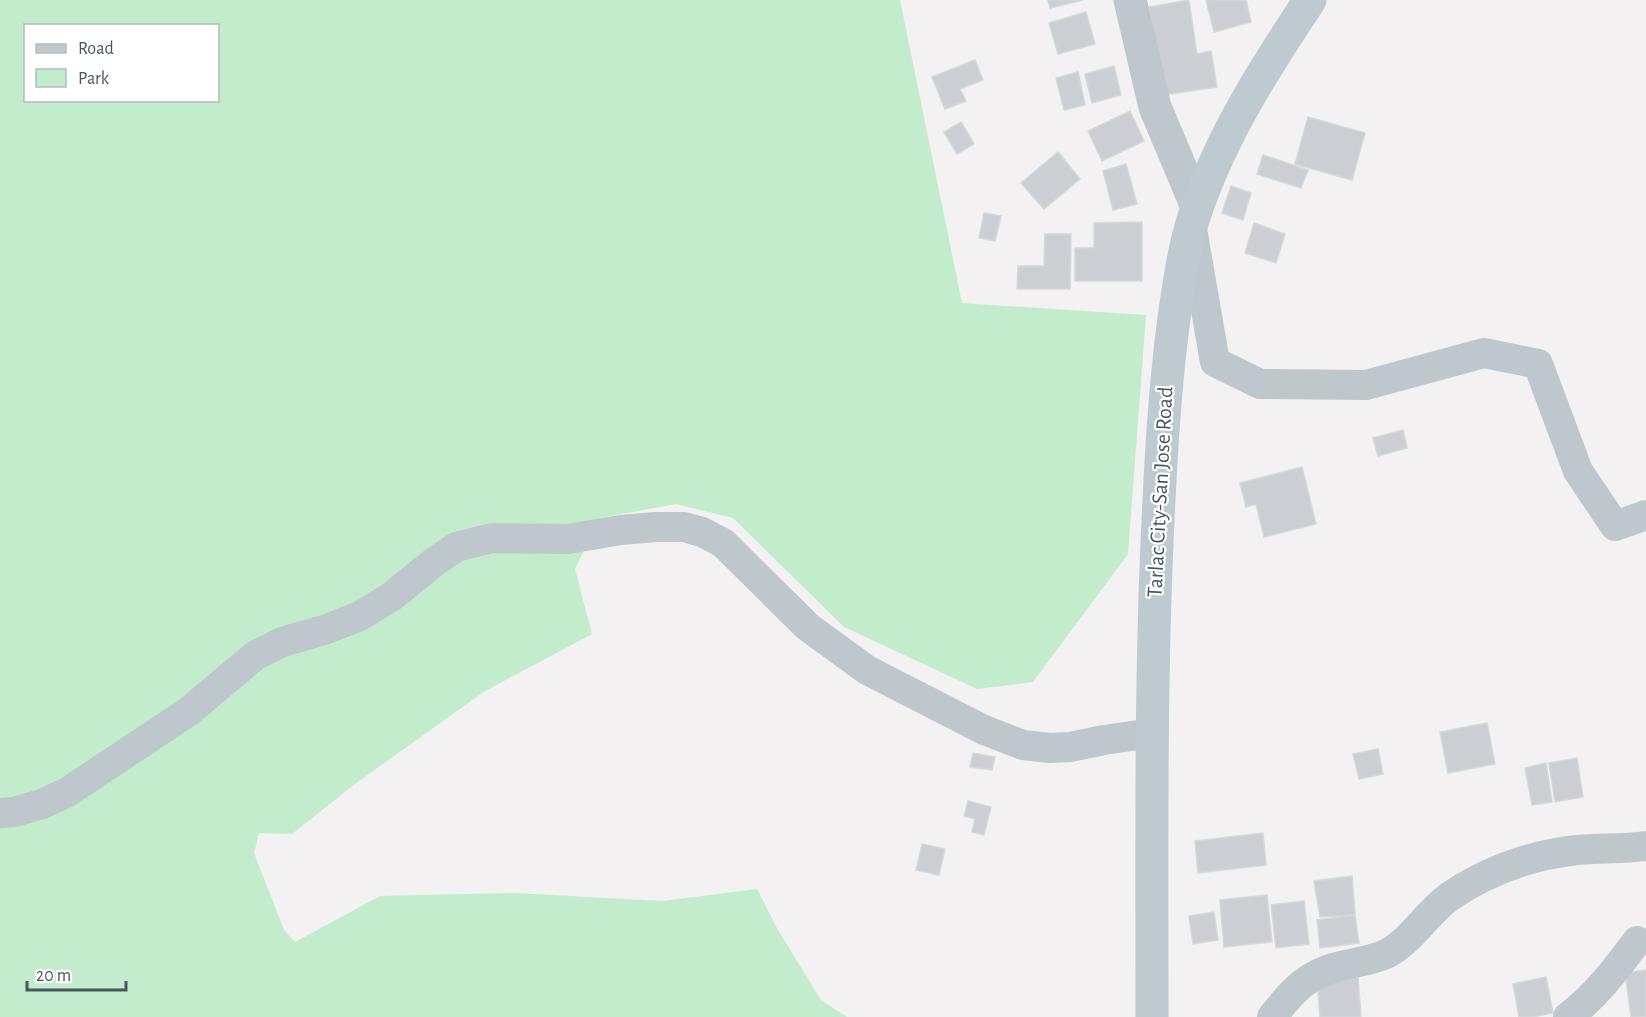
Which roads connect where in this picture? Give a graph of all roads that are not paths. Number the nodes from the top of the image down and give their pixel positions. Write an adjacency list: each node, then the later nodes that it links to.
1 (1130, 0): 3 (street)
2 (1310, 0): 3 (main road, Tarlac City-San Jose Road)
3 (1194, 217): 4 (street); 5 (main road, Tarlac City-San Jose Road)
4 (1646, 515)
5 (1152, 733): 6 (street); 9 (main road, Tarlac City-San Jose Road)
6 (0, 813)
7 (1646, 846): 10 (street)
8 (1637, 941): 11 (street)
9 (1152, 1017)
10 (1272, 1017)
11 (1569, 1017)

